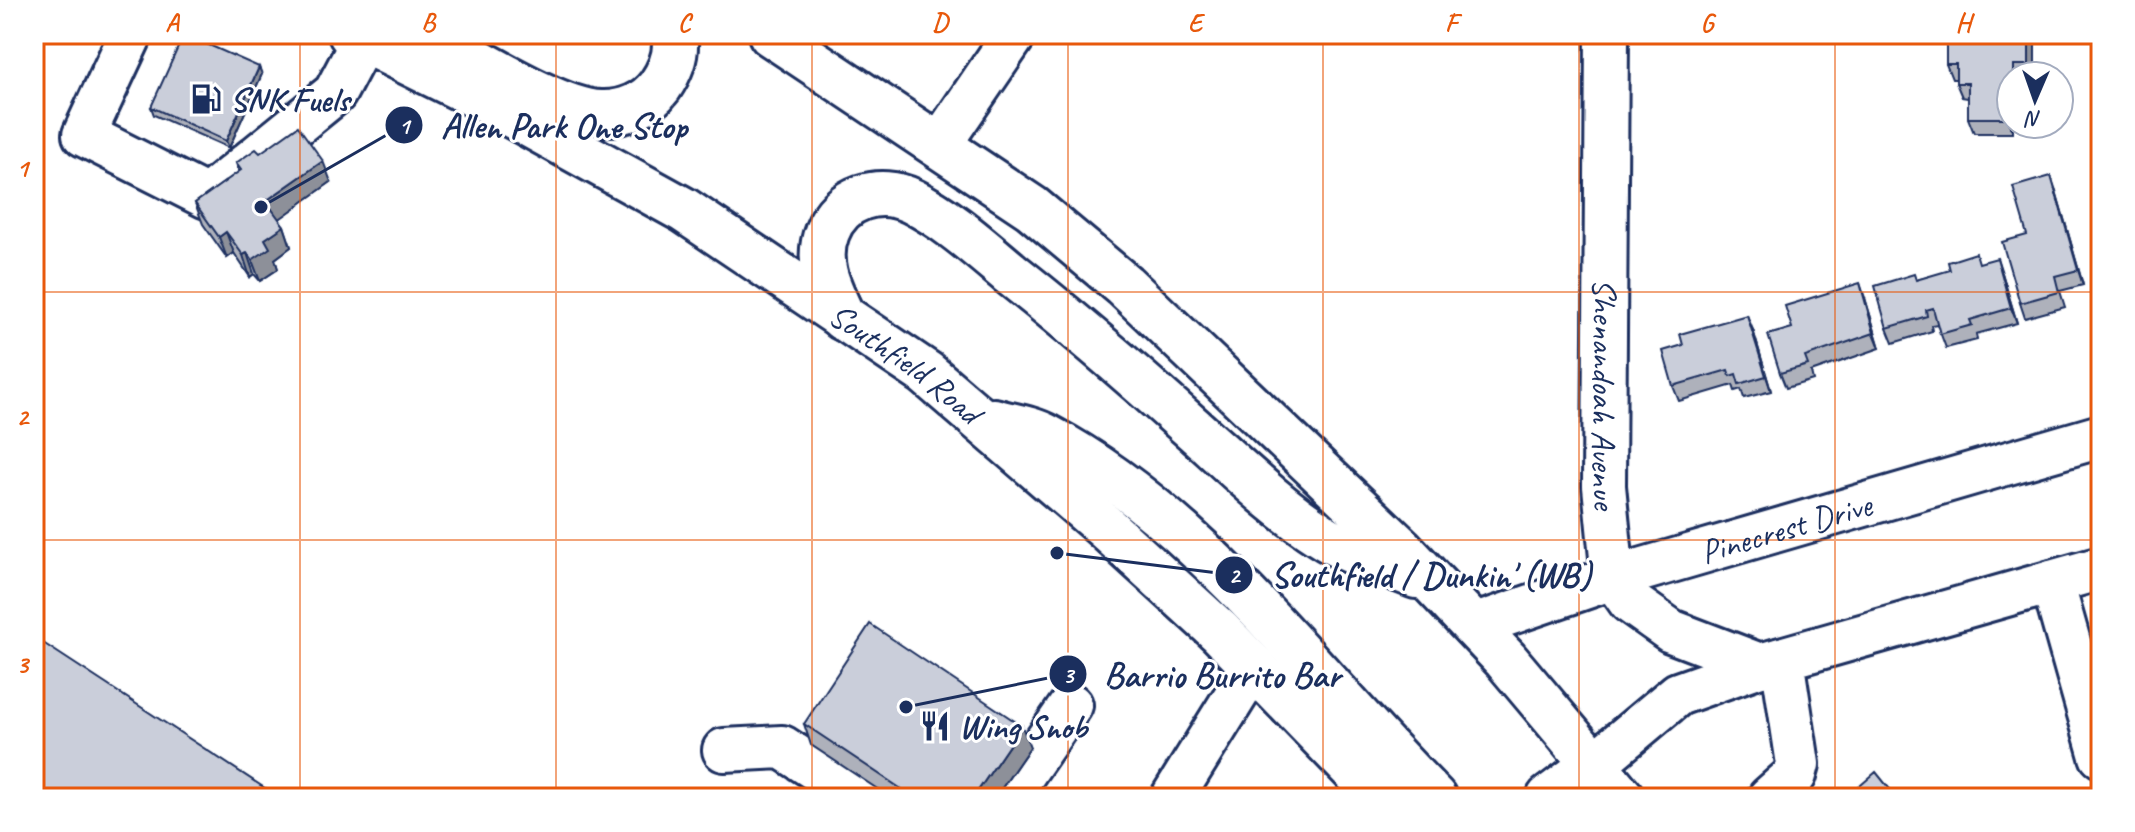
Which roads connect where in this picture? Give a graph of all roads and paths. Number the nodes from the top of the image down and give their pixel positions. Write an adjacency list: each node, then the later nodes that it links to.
1 (131, 34): 7 (street)
2 (428, 34): 3 (highway)
3 (674, 34)
4 (771, 34): 8 (highway)
5 (1015, 34): 8 (street)
6 (1607, 34): 13 (street, Shenandoah Avenue)
7 (357, 37): 9 (highway, Southfield Road)
8 (940, 144): 15 (highway)
9 (843, 318): 10 (highway, Southfield Road); 15 (highway)
10 (976, 416): 18 (highway, Southfield Road); 27 (highway)
11 (2101, 436): 13 (street, Pinecrest Drive)
12 (2101, 568): 14 (street)
13 (1613, 578): 16 (street, Pinecrest Drive); 17 (street)
14 (2052, 582): 17 (street); 21 (street)
15 (1433, 583): 16 (highway)
16 (1473, 626): 22 (highway)
17 (1771, 662): 22 (street); 30 (street)
18 (1254, 666): 25 (street); 26 (highway, Southfield Road)
19 (1071, 705): 24 (street)
20 (724, 750): 23 (street)
21 (2101, 756)
22 (1592, 766): 28 (highway); 29 (highway)
23 (861, 798)
24 (1007, 798)
25 (1172, 798)
26 (1381, 798)
27 (1434, 798)
28 (1549, 798)
29 (1622, 798)
30 (1769, 798)

